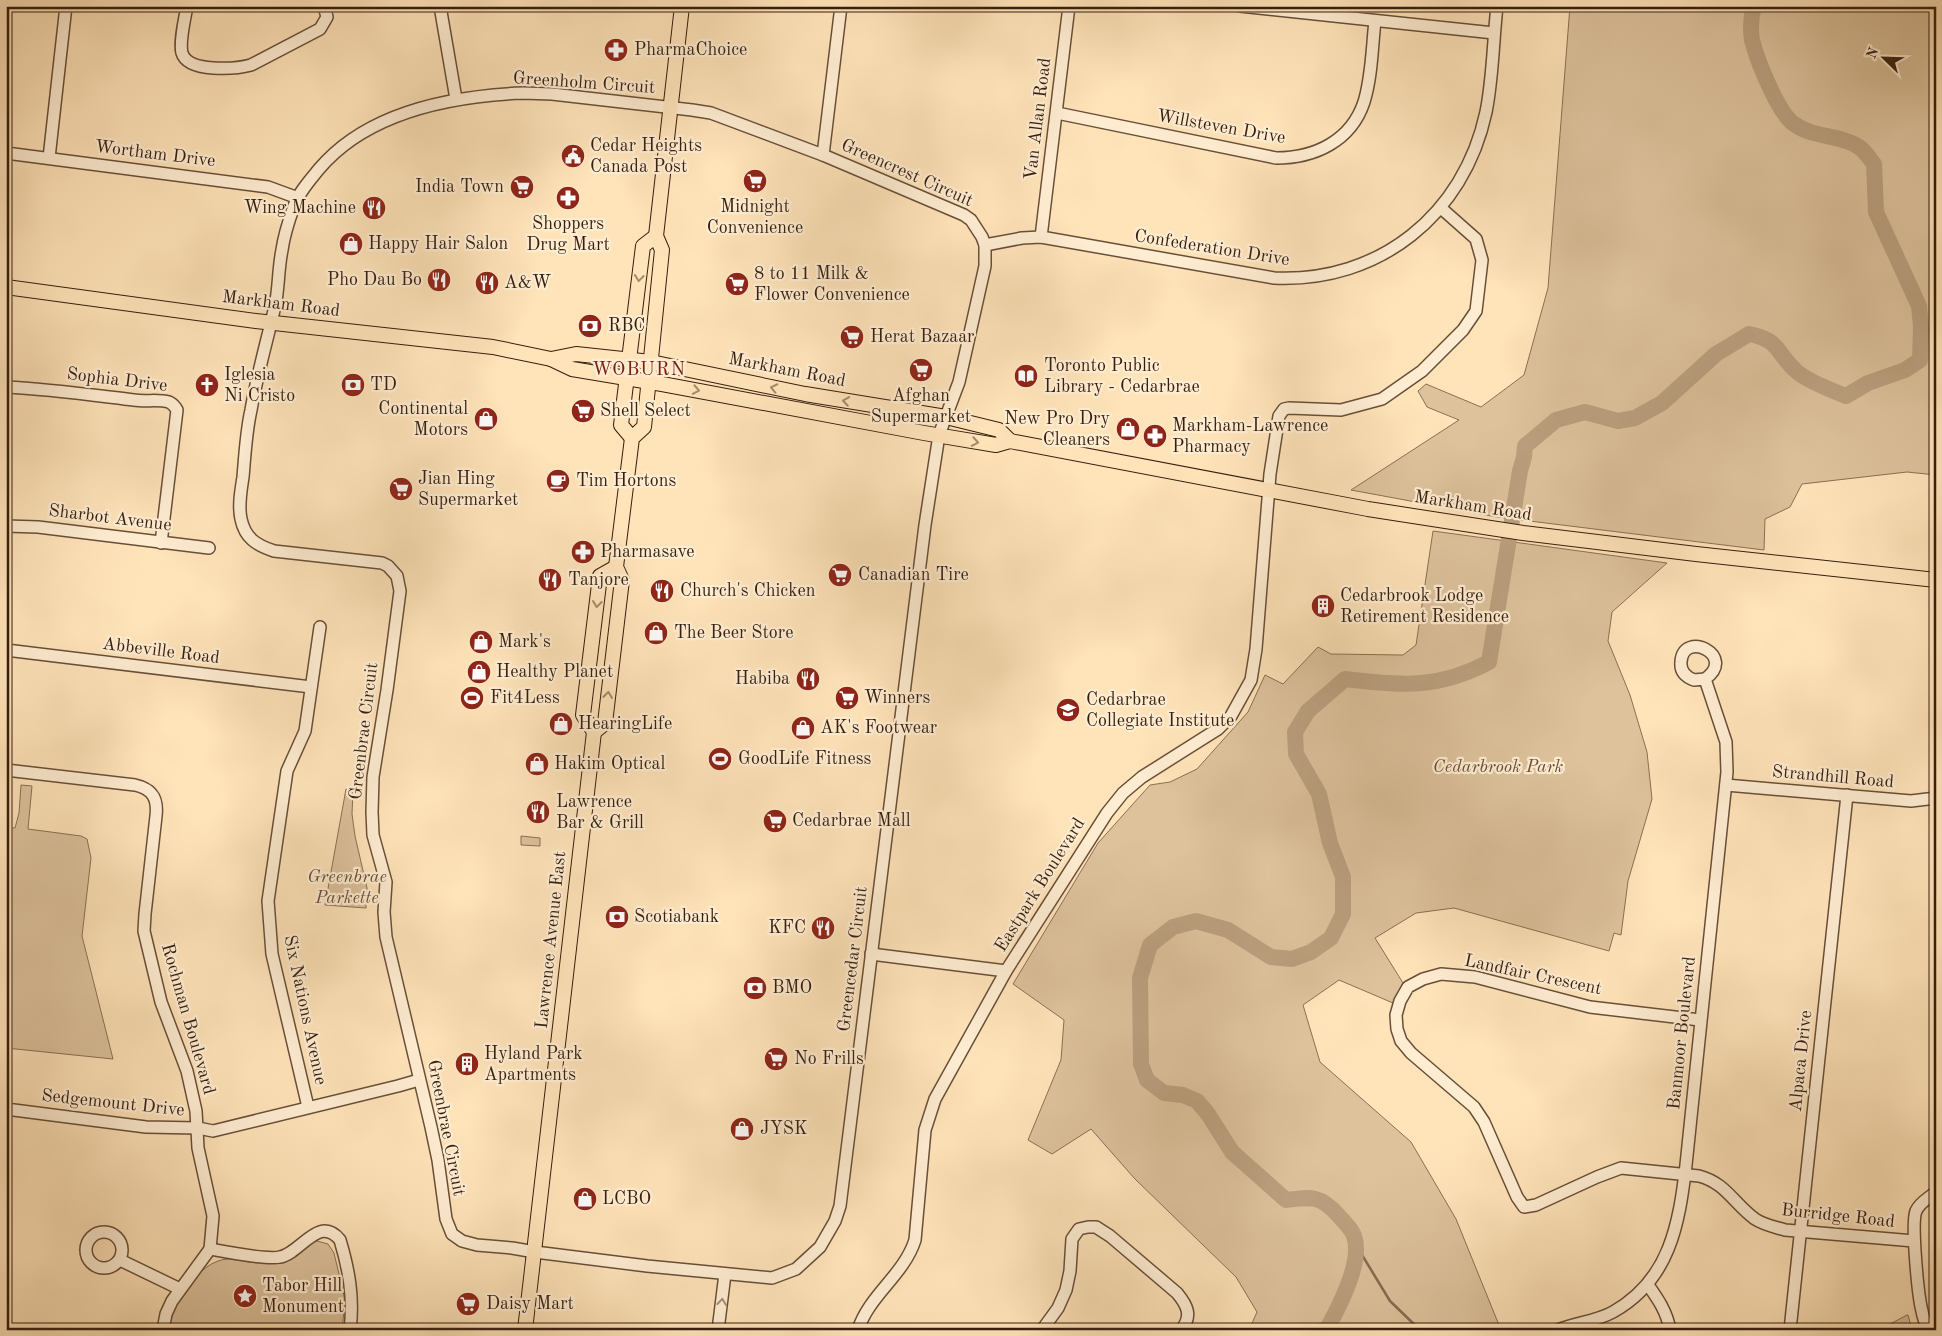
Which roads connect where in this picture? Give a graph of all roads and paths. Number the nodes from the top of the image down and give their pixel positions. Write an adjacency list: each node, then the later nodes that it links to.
1 (66, 6): 17 (street)
2 (187, 6): 3 (street)
3 (324, 6)
4 (440, 6): 12 (street)
5 (682, 6): 13 (main road, Lawrence Avenue East)
6 (841, 6): 16 (street)
7 (1069, 6): 14 (street, Van Allan Road)
8 (1240, 6): 10 (street)
9 (1497, 6): 11 (street, Confederation Drive)
10 (1375, 21): 11 (street); 14 (street, Willsteven Drive)
11 (1494, 32): 19 (street, Confederation Drive)
12 (456, 99): 13 (street, Greenholm Circuit); 18 (street, Greenholm Circuit)
13 (671, 107): 16 (street, Greencrest Circuit); 20 (main road, Lawrence Avenue East)
14 (1057, 113): 21 (street, Van Allan Road)
15 (6, 153): 17 (street, Wortham Drive)
16 (823, 154): 22 (street, Greencrest Circuit)
17 (49, 158): 18 (street, Wortham Drive)
18 (298, 198): 24 (street, Greenholm Circuit)
19 (1441, 208): 21 (street, Confederation Drive); 35 (street, Eastpark Boulevard)
20 (656, 236): 26 (main road, one-way to 26); 27 (main road, Lawrence Avenue East)
21 (1041, 237): 22 (street, Confederation Drive)
22 (985, 245): 31 (street, Greencrest Circuit)
23 (6, 287): 24 (main road, Markham Road)
24 (271, 322): 25 (main road, Markham Road); 53 (street, Greenbrae Circuit)
25 (552, 358): 26 (main road, Markham Road); 28 (main road, Markham Road)
26 (628, 360): 27 (main road, Markham Road); 28 (main road)
27 (651, 362): 29 (main road, Lawrence Avenue East); 31 (main road, Markham Road, one-way to 27)
28 (626, 379): 29 (main road, Markham Road); 33 (main road)
29 (648, 382): 32 (main road, Markham Road, one-way to 32); 33 (main road, Lawrence Avenue East)
30 (6, 387): 37 (street, Sophia Drive)
31 (946, 417): 32 (street, Greencrest Circuit); 34 (main road, Markham Road)
32 (939, 435): 34 (main road, Markham Road, one-way to 34); 50 (street, Greencedar Circuit)
33 (632, 438): 39 (main road, Lawrence Avenue East)
34 (1010, 440): 35 (main road, Markham Road)
35 (1269, 490): 40 (main road, Markham Road); 51 (street, Eastpark Boulevard)
36 (6, 526): 37 (street, Sharbot Avenue)
37 (161, 543): 38 (street, Sharbot Avenue)
38 (209, 548)
39 (616, 567): 45 (main road, Lawrence Avenue East, one-way to 39); 45 (main road, one-way to 45)
40 (1936, 580)
41 (320, 627): 44 (street, Six Nations Avenue)
42 (6, 650): 44 (street, Abbeville Road)
43 (1705, 679): 47 (street, Banmoor Boulevard)
44 (311, 687): 54 (street, Six Nations Avenue)
45 (594, 732): 62 (main road, Lawrence Avenue East)
46 (6, 770): 56 (street, Rochman Boulevard)
47 (1726, 785): 48 (street, Strandhill Road); 52 (street, Banmoor Boulevard)
48 (1847, 795): 49 (street, Strandhill Road); 59 (street, Alpaca Drive)
49 (1936, 798)
50 (871, 954): 51 (street); 64 (street, Greencedar Circuit)
51 (1006, 971): 71 (street, Eastpark Boulevard)
52 (1700, 1020): 57 (street, Banmoor Boulevard); 57 (street, Landfair Crescent)
53 (419, 1080): 54 (street, Sedgemount Drive); 62 (street, Greenbrae Circuit)
54 (308, 1108): 56 (street, Sedgemount Drive)
55 (6, 1109): 56 (street, Sedgemount Drive)
56 (198, 1128): 61 (street, Rochman Boulevard)
57 (1685, 1174): 59 (street, Burridge Road); 65 (street, Banmoor Boulevard)
58 (1936, 1192): 60 (street)
59 (1800, 1232): 60 (street, Burridge Road); 76 (street, Alpaca Drive)
60 (1914, 1241): 77 (street)
61 (210, 1249): 66 (street); 68 (street)
62 (534, 1252): 64 (street, Greencedar Circuit); 69 (main road, Lawrence Avenue East)
63 (120, 1260): 66 (street)
64 (725, 1274): 70 (street, one-way to 64)
65 (1648, 1285): 74 (street, Banmoor Boulevard); 75 (street)
66 (180, 1289): 67 (street)
67 (163, 1330)
68 (350, 1330)
69 (525, 1330)
70 (718, 1330)
71 (858, 1330)
72 (1042, 1330): 73 (street)
73 (1181, 1330)
74 (1558, 1330)
75 (1670, 1330)
76 (1790, 1330)
77 (1928, 1330)

